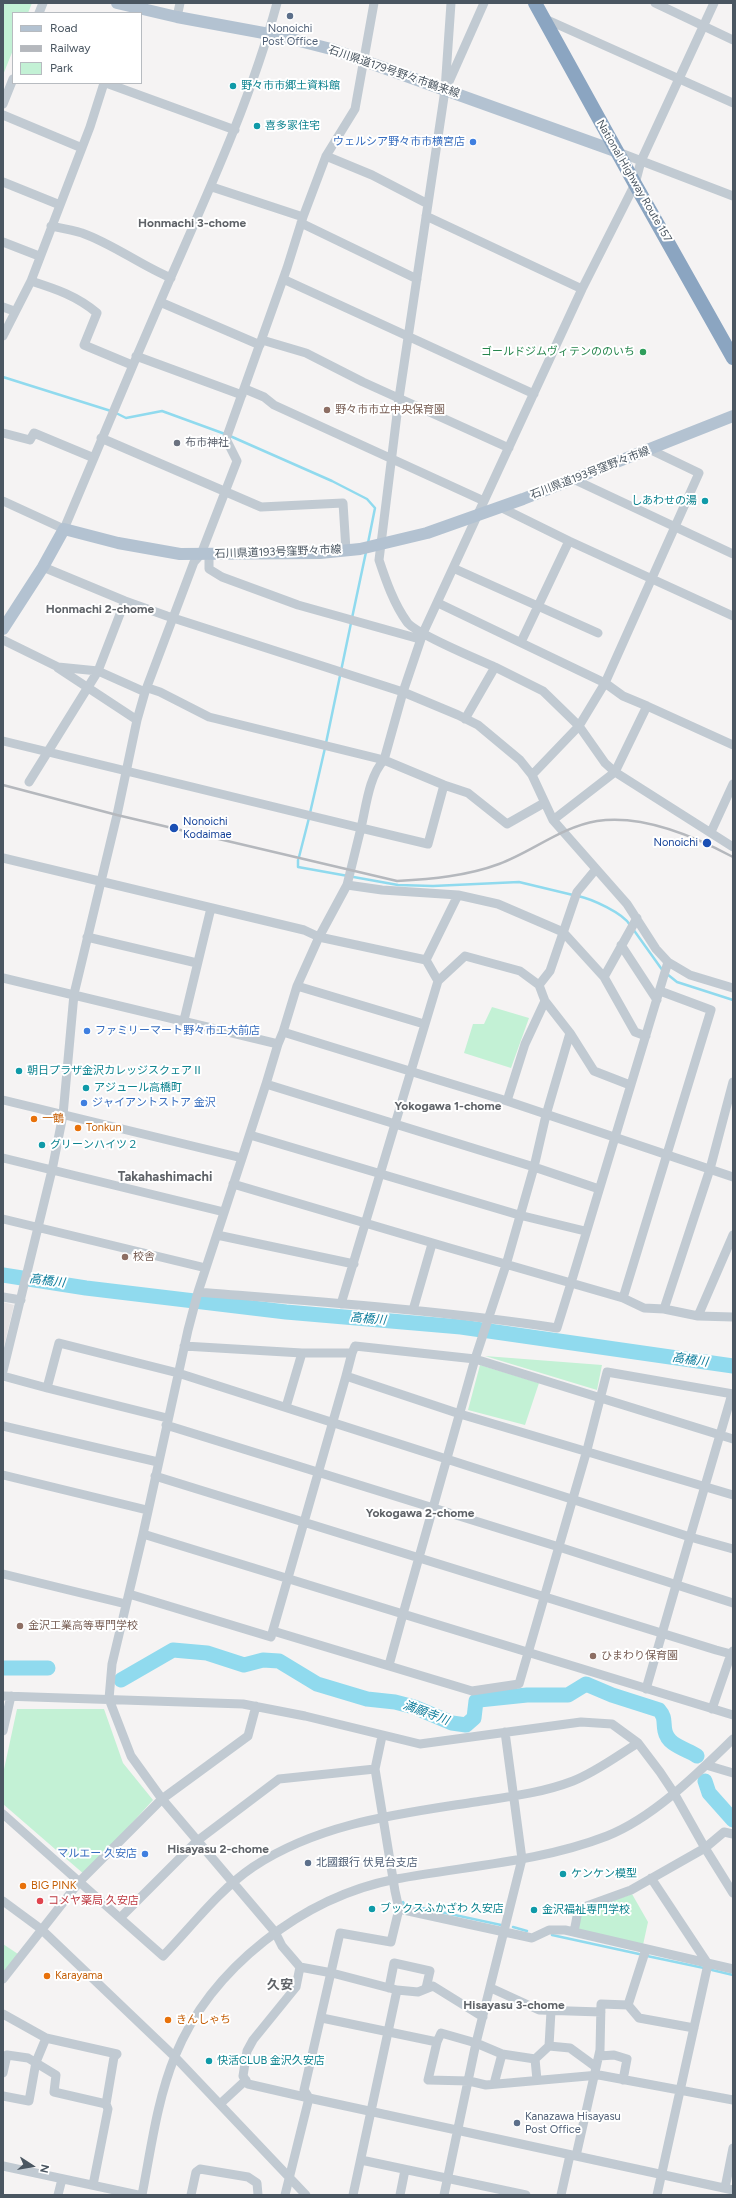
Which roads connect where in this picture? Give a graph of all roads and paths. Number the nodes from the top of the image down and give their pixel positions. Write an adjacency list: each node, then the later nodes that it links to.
1 (180, 3): 10 (street)
2 (277, 3): 13 (street)
3 (374, 3): 15 (street)
4 (451, 3): 20 (street)
5 (484, 3): 20 (street)
6 (535, 3): 11 (highway, National Highway Route 157)
7 (655, 3): 12 (street)
8 (714, 3): 12 (street)
9 (123, 6): 10 (main road, 石川県道179号野々市鶴来線)
10 (177, 17): 13 (main road, 石川県道179号野々市鶴来線)
11 (542, 17): 16 (street); 26 (highway, National Highway Route 157)
12 (704, 26): 14 (street); 16 (street)
13 (269, 34): 15 (main road, 石川県道179号野々市鶴来線); 24 (street)
14 (733, 40)
15 (363, 60): 20 (main road, 石川県道179号野々市鶴来線); 27 (street)
16 (680, 79): 21 (street); 28 (street)
17 (12, 82): 22 (street)
18 (105, 84): 25 (street)
19 (108, 84): 24 (street)
20 (445, 90): 26 (main road, 石川県道179号野々市鶴来線); 34 (street)
21 (733, 103)
22 (3, 104)
23 (3, 116): 25 (street)
24 (235, 130): 31 (street)
25 (82, 148): 33 (street)
26 (618, 152): 28 (street); 30 (highway, National Highway Route 157)
27 (326, 156): 34 (street); 36 (street)
28 (641, 161): 30 (street); 32 (street)
29 (3, 182): 33 (street)
30 (635, 184): 44 (street); 52 (highway, National Highway Route 157)
31 (212, 187): 36 (street); 40 (street)
32 (733, 196)
33 (60, 204): 37 (street)
34 (428, 204): 35 (street)
35 (426, 216): 42 (street); 44 (street)
36 (302, 220): 41 (street); 42 (street)
37 (51, 226): 39 (street); 40 (street)
38 (3, 242): 39 (street)
39 (39, 256): 43 (street)
40 (171, 278): 45 (street)
41 (283, 278): 49 (street); 50 (street)
42 (417, 279): 49 (street)
43 (31, 281): 47 (street); 53 (street)
44 (582, 289): 55 (street)
45 (160, 302): 50 (street); 51 (street)
46 (3, 307): 47 (street)
47 (14, 311): 48 (street)
48 (3, 336)
49 (408, 338): 55 (street); 56 (street)
50 (261, 342): 54 (street); 56 (street)
51 (136, 356): 53 (street); 54 (street)
52 (733, 358)
53 (132, 365): 59 (street)
54 (244, 392): 63 (street); 65 (street)
55 (534, 394): 60 (street)
56 (398, 398): 60 (street); 63 (street)
57 (733, 416): 61 (main road, 石川県道193号窪野々市線)
58 (3, 433): 62 (street)
59 (102, 438): 62 (street); 65 (street)
60 (509, 448): 67 (street)
61 (651, 450): 64 (main road, 石川県道193号窪野々市線); 70 (street)
62 (94, 458): 71 (street)
63 (392, 460): 67 (street); 73 (street)
64 (573, 479): 68 (main road, 石川県道193号窪野々市線); 70 (street)
65 (224, 490): 74 (street); 75 (street)
66 (3, 501): 71 (street)
67 (484, 501): 69 (street)
68 (500, 507): 69 (main road, 石川県道193号窪野々市線); 72 (street)
69 (478, 514): 73 (main road, 石川県道193号窪野々市線); 78 (street)
70 (675, 526): 76 (street); 79 (street)
71 (64, 529): 75 (main road, 石川県道193号窪野々市線); 77 (main road)
72 (568, 541): 79 (street); 82 (street)
73 (372, 546): 74 (main road, 石川県道193号窪野々市線); 87 (street)
74 (346, 550): 75 (main road, 石川県道193号窪野々市線)
75 (205, 554): 84 (street); 87 (street)
76 (733, 554)
77 (43, 568): 80 (street); 85 (main road)
78 (453, 568): 81 (street); 82 (street)
79 (651, 579): 83 (street); 93 (street)
80 (125, 601): 84 (street); 92 (street)
81 (438, 603): 87 (street); 89 (street)
82 (537, 606): 86 (street); 89 (street)
83 (733, 616)
84 (174, 618): 95 (street); 96 (street)
85 (3, 629)
86 (598, 633)
87 (423, 634): 91 (street); 96 (street)
88 (3, 640): 90 (street)
89 (521, 642): 93 (street)
90 (58, 667): 92 (street); 94 (street)
91 (495, 667): 98 (street); 100 (street)
92 (98, 671): 94 (street); 95 (street)
93 (605, 683): 97 (street); 100 (street)
94 (87, 688): 99 (street); 103 (street)
95 (147, 690): 99 (street); 104 (street)
96 (403, 692): 98 (street); 104 (street)
97 (647, 706): 102 (street); 106 (street)
98 (465, 719): 107 (street)
99 (137, 720): 105 (street)
100 (579, 726): 106 (street); 107 (street)
101 (3, 741): 103 (street)
102 (733, 745)
103 (46, 753): 105 (street); 108 (street)
104 (384, 760): 110 (street); 113 (street)
105 (126, 771): 113 (street); 119 (street)
106 (615, 772): 112 (street); 114 (street)
107 (532, 775): 111 (street)
108 (29, 782)
109 (733, 784): 114 (street)
110 (444, 785): 111 (street); 113 (street)
111 (544, 803): 112 (street)
112 (553, 820): 117 (street)
113 (361, 828): 118 (street)
114 (711, 832): 115 (street)
115 (733, 847)
116 (3, 858): 119 (street)
117 (596, 869): 122 (street); 123 (street)
118 (348, 880): 120 (street); 125 (street)
119 (100, 881): 121 (street); 124 (street)
120 (458, 895): 123 (street); 127 (street)
121 (211, 908): 125 (street); 128 (street)
122 (636, 920): 126 (street); 129 (street)
123 (563, 932): 130 (street); 133 (street)
124 (87, 937): 128 (street); 137 (street)
125 (319, 937): 127 (street); 134 (street)
126 (621, 945): 130 (street); 138 (street)
127 (426, 960): 132 (street)
128 (197, 963): 140 (street)
129 (666, 969): 135 (street); 136 (street)
130 (604, 977): 144 (street)
131 (3, 978): 137 (street)
132 (438, 981): 133 (street); 141 (street)
133 (539, 985): 139 (street)
134 (297, 986): 141 (street); 142 (street)
135 (733, 988)
136 (660, 991): 138 (street); 157 (street)
137 (74, 994): 140 (street); 153 (street)
138 (657, 1000): 144 (street)
139 (545, 1001): 143 (street); 151 (street)
140 (184, 1020): 145 (street)
141 (424, 1024): 146 (street)
142 (283, 1032): 145 (street); 146 (street)
143 (570, 1033): 149 (street); 152 (street)
144 (646, 1036): 149 (street)
145 (278, 1044): 148 (street)
146 (411, 1071): 151 (street); 154 (street)
147 (733, 1082): 162 (street)
148 (266, 1084): 154 (street); 155 (street)
149 (630, 1085): 156 (street)
150 (3, 1100): 153 (street)
151 (506, 1101): 152 (street)
152 (546, 1114): 156 (street); 160 (street)
153 (63, 1115): 159 (street); 161 (street)
154 (394, 1122): 160 (street); 163 (street)
155 (250, 1135): 159 (street); 163 (street)
156 (615, 1136): 157 (street); 166 (street)
157 (668, 1156): 162 (street); 182 (street)
158 (3, 1158): 161 (street)
159 (242, 1158): 165 (street)
160 (534, 1167): 166 (street); 168 (street)
161 (52, 1170): 167 (street); 171 (street)
162 (710, 1170): 164 (street); 185 (street)
163 (380, 1173): 168 (street); 170 (street)
164 (733, 1177)
165 (233, 1184): 167 (street); 170 (street)
166 (599, 1190): 172 (street)
167 (224, 1212): 173 (street)
168 (519, 1215): 172 (street); 177 (street)
169 (3, 1219): 171 (street)
170 (366, 1223): 175 (street); 176 (street)
171 (38, 1228): 178 (street); 183 (street)
172 (585, 1231): 179 (street)
173 (217, 1235): 176 (street); 178 (street)
174 (733, 1236): 187 (street)
175 (432, 1244): 177 (street); 186 (street)
176 (354, 1264): 184 (street)
177 (506, 1265): 179 (street); 188 (street)
178 (206, 1268): 180 (street)
179 (571, 1283): 182 (street); 188 (street)
180 (198, 1292): 184 (street); 190 (street)
181 (3, 1296): 183 (street)
182 (623, 1298): 185 (street)
183 (21, 1300): 194 (street)
184 (342, 1304): 186 (street)
185 (664, 1309): 187 (street)
186 (414, 1310): 188 (street)
187 (698, 1316): 189 (street)
188 (488, 1317): 193 (street)
189 (733, 1318)
190 (184, 1346): 192 (street); 195 (street)
191 (352, 1353): 192 (street); 193 (street); 197 (street)
192 (302, 1354): 201 (street)
193 (476, 1355): 200 (street); 202 (street)
194 (3, 1371)
195 (178, 1373): 198 (street); 201 (street); 203 (street)
196 (3, 1376): 198 (street)
197 (346, 1376): 202 (street); 204 (street)
198 (47, 1388): 203 (street)
199 (732, 1394): 200 (street); 206 (street)
200 (601, 1397): 206 (street); 208 (street)
201 (286, 1407): 204 (street)
202 (460, 1414): 208 (street); 209 (street)
203 (166, 1422): 210 (street); 211 (street)
204 (332, 1422): 209 (street); 211 (street)
205 (3, 1426): 210 (street)
206 (720, 1435): 207 (street); 214 (street)
207 (733, 1439)
208 (587, 1450): 214 (street); 216 (street)
209 (448, 1459): 216 (street); 217 (street)
210 (158, 1462): 213 (street)
211 (318, 1473): 217 (street); 219 (street)
212 (3, 1475): 218 (street)
213 (155, 1476): 218 (street); 219 (street)
214 (705, 1486): 215 (street); 221 (street)
215 (733, 1495)
216 (572, 1498): 221 (street); 222 (street)
217 (433, 1509): 222 (street); 224 (street)
218 (147, 1510): 220 (street)
219 (304, 1522): 224 (street); 226 (street)
220 (142, 1534): 226 (street); 228 (street)
221 (690, 1536): 223 (street); 227 (street)
222 (559, 1547): 227 (street); 229 (street)
223 (733, 1549)
224 (419, 1558): 229 (street); 232 (street)
225 (3, 1574): 231 (street)
226 (288, 1578): 232 (street); 233 (street)
227 (676, 1585): 230 (street); 234 (street)
228 (129, 1594): 231 (street); 233 (street)
229 (544, 1596): 234 (street); 235 (street)
230 (733, 1603)
231 (126, 1604): 240 (street)
232 (403, 1614): 235 (street); 237 (street)
233 (273, 1631): 237 (street)
234 (663, 1633): 236 (street); 238 (street)
235 (528, 1653): 237 (street); 238 (street)
236 (732, 1653): 242 (street)
237 (388, 1665)
238 (646, 1689): 242 (street)
239 (7, 1696): 240 (street); 244 (street)
240 (109, 1699): 241 (street); 254 (street)
241 (256, 1706): 246 (street); 254 (street)
242 (712, 1709): 243 (street)
243 (733, 1715)
244 (3, 1731)
245 (504, 1732): 246 (street); 248 (street); 253 (street)
246 (382, 1736): 250 (street)
247 (733, 1739): 249 (street)
248 (638, 1743): 252 (street); 253 (street)
249 (706, 1765): 251 (street); 252 (street)
250 (375, 1769): 256 (street); 258 (street)
251 (733, 1773)
252 (674, 1793): 259 (street); 260 (street)
253 (513, 1796): 256 (street); 260 (street)
254 (162, 1799): 258 (street); 263 (street)
255 (3, 1814): 263 (street)
256 (384, 1816): 262 (street); 264 (street)
257 (733, 1834): 259 (street)
258 (197, 1840): 264 (street); 268 (street)
259 (705, 1848): 261 (street); 265 (street)
260 (522, 1859): 262 (street); 271 (street)
261 (651, 1878): 272 (street); 274 (street)
262 (394, 1880): 267 (street); 270 (street)
263 (80, 1881): 268 (street); 269 (street)
264 (232, 1883): 268 (street); 270 (street)
265 (733, 1893)
266 (3, 1901): 269 (street)
267 (399, 1909): 271 (street); 277 (street)
268 (120, 1918)
269 (41, 1929): 278 (street); 295 (street)
270 (275, 1932): 275 (street); 295 (street)
271 (505, 1932): 272 (street); 280 (street)
272 (574, 1932): 273 (street)
273 (646, 1949): 274 (street); 282 (street)
274 (708, 1964): 276 (street); 288 (street)
275 (300, 1967): 277 (street); 301 (street)
276 (733, 1969)
277 (332, 1973): 281 (street); 286 (street)
278 (3, 1979)
279 (426, 1988): 281 (street); 281 (street); 287 (street)
280 (490, 1988): 283 (street); 287 (street)
281 (393, 1989): 289 (street)
282 (628, 2005): 284 (street); 288 (street)
283 (551, 2011): 284 (street); 293 (street)
284 (601, 2012): 296 (street)
285 (3, 2014): 290 (street)
286 (322, 2018): 289 (street); 308 (street)
287 (483, 2018): 292 (street)
288 (694, 2028): 306 (street)
289 (388, 2032): 291 (street); 312 (street)
290 (46, 2038): 298 (street); 310 (street)
291 (437, 2042): 292 (street); 304 (street)
292 (476, 2043): 294 (street); 304 (street)
293 (549, 2046): 297 (street); 299 (street)
294 (502, 2054): 297 (street); 305 (street)
295 (175, 2056): 311 (street); 327 (street)
296 (599, 2056): 299 (street); 303 (street)
297 (535, 2059): 302 (street)
298 (36, 2062): 300 (street); 307 (street); 310 (street)
299 (595, 2071): 302 (street); 303 (street); 315 (street)
300 (3, 2072)
301 (246, 2080): 308 (street); 311 (street)
302 (537, 2080): 305 (street)
303 (623, 2080): 306 (street)
304 (469, 2081): 305 (street); 313 (street)
305 (494, 2084)
306 (680, 2091): 309 (street); 319 (street)
307 (3, 2096)
308 (309, 2098): 312 (street); 320 (street)
309 (733, 2100)
310 (106, 2104): 323 (street)
311 (220, 2104): 320 (street)
312 (372, 2111): 313 (street); 316 (street)
313 (459, 2131): 315 (street); 322 (street)
314 (733, 2148): 324 (street)
315 (573, 2155): 319 (street); 336 (street)
316 (361, 2160): 318 (street); 332 (street)
317 (3, 2166): 321 (street)
318 (405, 2170): 322 (street); 333 (street)
319 (662, 2175): 324 (street); 337 (street)
320 (289, 2176): 330 (street); 331 (street)
321 (62, 2179): 323 (street); 325 (street)
322 (447, 2179): 334 (street); 335 (street)
323 (93, 2186): 326 (street)
324 (729, 2189)
325 (58, 2195)
326 (138, 2195)
327 (142, 2195)
328 (191, 2195): 329 (street)
329 (258, 2195)
330 (285, 2195)
331 (306, 2195)
332 (353, 2195)
333 (400, 2195)
334 (444, 2195)
335 (526, 2195)
336 (561, 2195)
337 (657, 2195)

